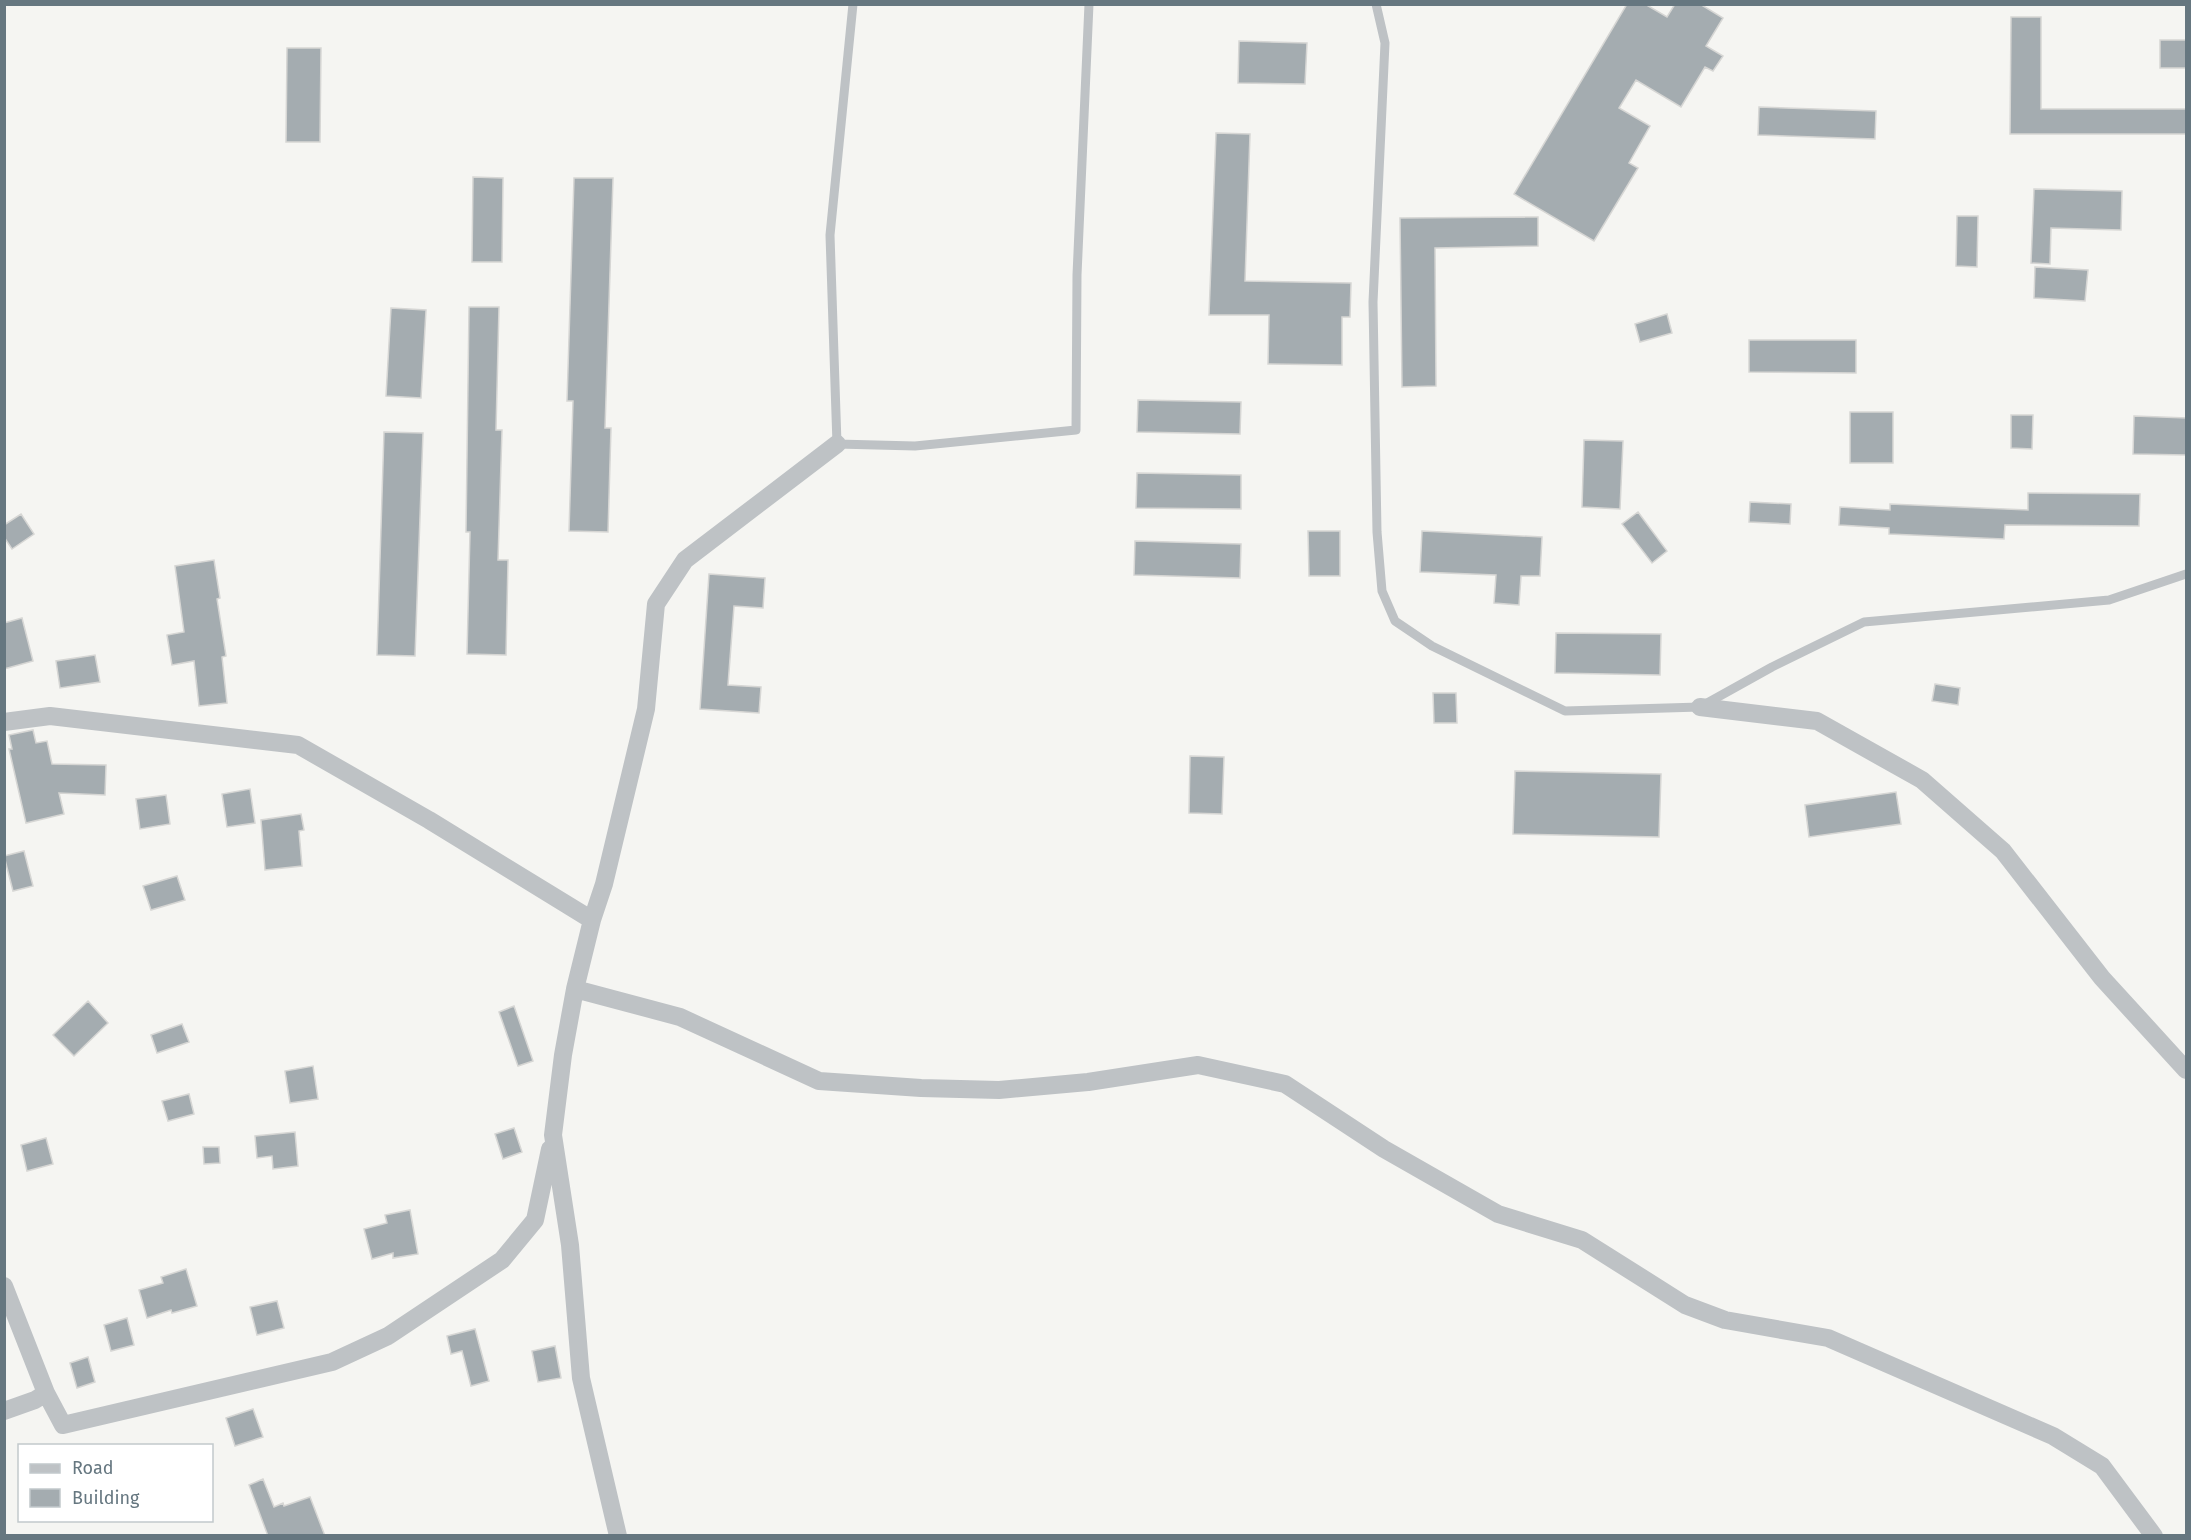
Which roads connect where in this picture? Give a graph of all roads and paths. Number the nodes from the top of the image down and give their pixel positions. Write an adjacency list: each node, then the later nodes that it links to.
1 (853, 4): 4 (lane)
2 (1089, 4): 4 (lane)
3 (1376, 4): 6 (lane)
4 (837, 444): 8 (street)
5 (2187, 574): 6 (lane)
6 (1700, 707): 10 (street)
7 (4, 722): 8 (street)
8 (592, 920): 9 (street)
9 (575, 989): 11 (street); 16 (street)
10 (2187, 1070)
11 (553, 1135): 13 (street); 15 (street)
12 (4, 1286): 13 (street)
13 (45, 1393): 14 (street)
14 (4, 1411)
15 (618, 1536)
16 (2154, 1536)

